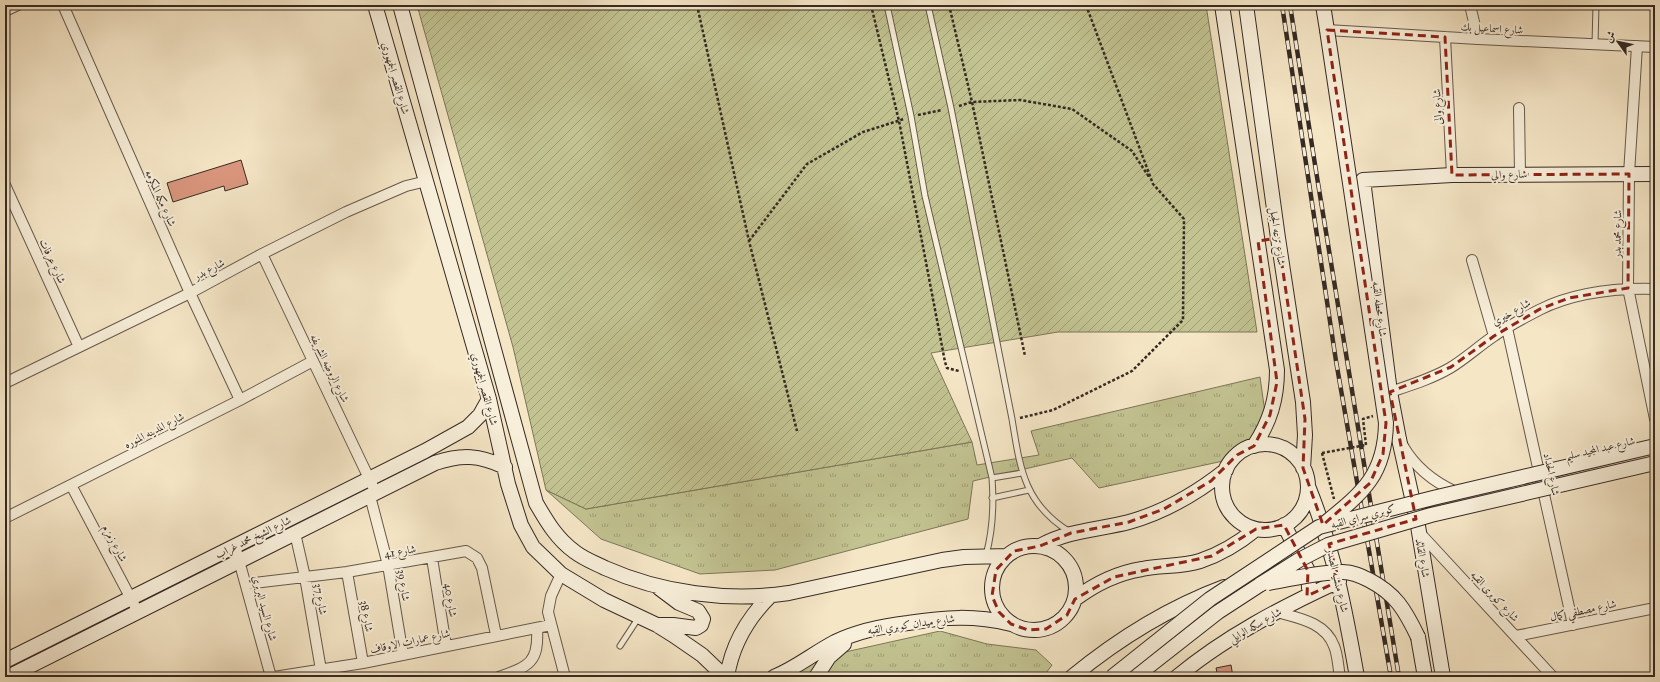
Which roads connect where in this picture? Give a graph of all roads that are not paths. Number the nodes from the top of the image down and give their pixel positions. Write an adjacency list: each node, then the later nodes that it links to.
1 (18, 5): 12 (street)
2 (63, 5): 33 (street, شارع مكه المكرمه)
3 (375, 5): 25 (main road, شارع القصر الجمهوري)
4 (400, 5): 81 (main road, شارع القصر الجمهوري)
5 (887, 5): 52 (lane)
6 (928, 5): 50 (lane)
7 (1222, 5): 28 (main road, شارع ترعه الجبل)
8 (1246, 5): 27 (main road, شارع ترعه الجبل)
9 (1323, 5): 13 (main road)
10 (1470, 5): 15 (street)
11 (1596, 5): 16 (lane)
12 (5, 11)
13 (1327, 30): 14 (street, شارع اسماعيل بك); 63 (main road, bridge)
14 (1445, 37): 15 (street, شارع اسماعيل بك); 23 (street, شارع والى)
15 (1478, 39): 16 (street, شارع اسماعيل بك)
16 (1595, 44): 17 (street, شارع اسماعيل بك)
17 (1637, 46): 18 (street, شارع اسماعيل بك); 21 (street, شارع محمد بدر)
18 (1655, 47)
19 (1518, 108): 20 (street)
20 (1520, 174): 21 (main road, شارع والي); 23 (main road, شارع والي)
21 (1629, 174): 22 (main road, شارع والي); 31 (street, شارع محمد بدر)
22 (1655, 174)
23 (1452, 175): 24 (main road, شارع والي)
24 (1363, 180): 39 (main road, شارع محطه القبه)
25 (427, 181): 29 (street, شارع بدر); 40 (main road, شارع القصر الجمهوري)
26 (5, 185): 36 (street, شارع عرفات)
27 (1278, 238): 28 (main road); 48 (main road, شارع ترعه الجبل)
28 (1258, 241): 44 (main road, شارع ترعه الجبل)
29 (262, 254): 33 (street, شارع بدر); 37 (street, شارع الروضه الشريفه)
30 (1472, 260): 35 (street)
31 (1628, 288): 32 (street, شارع خيري); 34 (street, شارع خيري); 42 (street, شارع محمد بدر)
32 (1655, 289)
33 (190, 293): 36 (street, شارع بدر); 41 (street, شارع مكه المكرمه)
34 (1508, 328): 35 (street, شارع خيري); 51 (street, شارع الحداد)
35 (1494, 336): 39 (street, شارع خيري)
36 (79, 347): 38 (street, شارع بدر)
37 (313, 362): 41 (street, شارع المدينه المنوره); 53 (street, شارع الروضه الشريفه)
38 (5, 383)
39 (1390, 392): 43 (main road, شارع محطه القبه)
40 (489, 399): 47 (main road, شارع القصر الجمهوري); 53 (main road, شارع الشيخ محمد غراب)
41 (240, 400): 54 (street, شارع المدينه المنوره)
42 (1655, 419)
43 (1399, 439): 57 (street); 62 (main road, شارع القائد)
44 (1254, 446): 48 (main road); 49 (main road)
45 (1655, 446): 51 (street, شارع عبد المجيد سليم); 63 (main road, كوبري سراي القبه, bridge)
46 (1655, 462): 80 (main road, كوبري سراي القبه, bridge)
47 (504, 467): 58 (main road, شارع الشيخ محمد غراب); 75 (main road, شارع القصر الجمهوري)
48 (1303, 468): 55 (main road)
49 (1226, 470): 64 (main road); 66 (main road)
50 (1022, 473): 52 (lane); 56 (lane)
51 (1540, 475): 57 (street, شارع عبد المجيد سليم); 93 (street, شارع الحداد)
52 (992, 478): 59 (lane)
53 (370, 479): 58 (street, شارع الروضه الشريفه); 67 (main road, شارع الشيخ محمد غراب)
54 (71, 485): 60 (street, شارع المدينه المنوره); 84 (street, شارع زمزم)
55 (1307, 486): 61 (main road); 77 (main road, شارع منشيه الصدر)
56 (1029, 490): 59 (lane); 66 (lane)
57 (1456, 492): 62 (street, شارع عبد المجيد سليم)
58 (373, 494): 65 (main road, شارع الشيخ محمد غراب); 73 (street, شارع 39)
59 (992, 498): 69 (lane)
60 (5, 518)
61 (1284, 525): 64 (main road); 83 (main road)
62 (1418, 525): 97 (street, شارع كوبرى القبه); 118 (main road, شارع القائد)
63 (1319, 528): 78 (main road, كوبري سراي القبه, bridge)
64 (1256, 529): 85 (main road)
65 (295, 533): 72 (main road, شارع الشيخ محمد غراب); 76 (street, شارع 37)
66 (1071, 533): 68 (main road)
67 (235, 546): 72 (street, شارع السيد البربري); 84 (main road, شارع الشيخ محمد غراب)
68 (1040, 546): 70 (main road); 85 (main road)
69 (985, 556): 70 (main road); 82 (main road)
70 (1007, 556): 90 (main road)
71 (432, 558): 73 (street, شارع 41); 96 (street, شارع 41); 98 (street, شارع 40)
72 (240, 561): 79 (street, شارع السيد البربري); 87 (main road, شارع الشيخ محمد غراب)
73 (388, 565): 74 (street, شارع 41); 100 (street, شارع 39)
74 (347, 572): 76 (street, شارع 41); 102 (street, شارع 38)
75 (561, 574): 89 (main road, شارع القصر الجمهوري); 91 (street)
76 (305, 577): 79 (street, شارع 41); 103 (street, شارع 37)
77 (1339, 581): 83 (main road, شارع سكه الوايلي); 116 (main road, شارع منشيه الصدر)
78 (1235, 582): 112 (main road, bridge); 113 (main road, كوبري سراي القبه, bridge)
79 (246, 584): 106 (street, شارع السيد البربري)
80 (1261, 584): 104 (main road, كوبري سراي القبه); 117 (main road, bridge)
81 (658, 586): 82 (main road, شارع القصر الجمهوري); 92 (main road)
82 (770, 596): 109 (main road)
83 (1307, 596): 88 (main road, شارع سكه الوايلي)
84 (131, 598): 87 (street, شارع زمزم); 101 (main road, شارع الشيخ محمد غراب)
85 (1075, 599): 90 (main road)
86 (1655, 608): 93 (street, شارع مصطفي كمال)
87 (138, 612): 105 (main road, شارع الشيخ محمد غراب)
88 (1277, 612): 114 (main road, شارع سكه الوايلي); 115 (street)
89 (639, 616): 92 (main road, شارع القصر الجمهوري); 99 (lane)
90 (1011, 624): 95 (main road, شارع ميدان كوبري القبه)
91 (551, 625): 94 (street, شارع عمارات الاوقاف); 108 (street)
92 (657, 625): 109 (main road, شارع القصر الجمهوري)
93 (1573, 625): 97 (street, شارع مصطفي كمال)
94 (537, 628): 96 (street, شارع عمارات الاوقاف); 107 (street)
95 (857, 633): 110 (main road, شارع ميدان كوبري القبه); 111 (main road)
96 (496, 635): 98 (street, شارع عمارات الاوقاف)
97 (1516, 636): 119 (street, شارع كوبرى القبه)
98 (446, 646): 100 (street, شارع عمارات الاوقاف)
99 (620, 646)
100 (404, 655): 102 (street, شارع عمارات الاوقاف)
101 (5, 662)
102 (363, 663): 103 (street, شارع عمارات الاوقاف)
103 (321, 670): 106 (street, شارع عمارات الاوقاف)
104 (1141, 674)
105 (8, 677)
106 (273, 677)
107 (499, 677)
108 (565, 677)
109 (726, 677)
110 (774, 677)
111 (816, 677)
112 (1072, 677)
113 (1112, 677)
114 (1177, 677)
115 (1340, 677)
116 (1357, 677)
117 (1425, 677)
118 (1443, 677)
119 (1553, 677)

